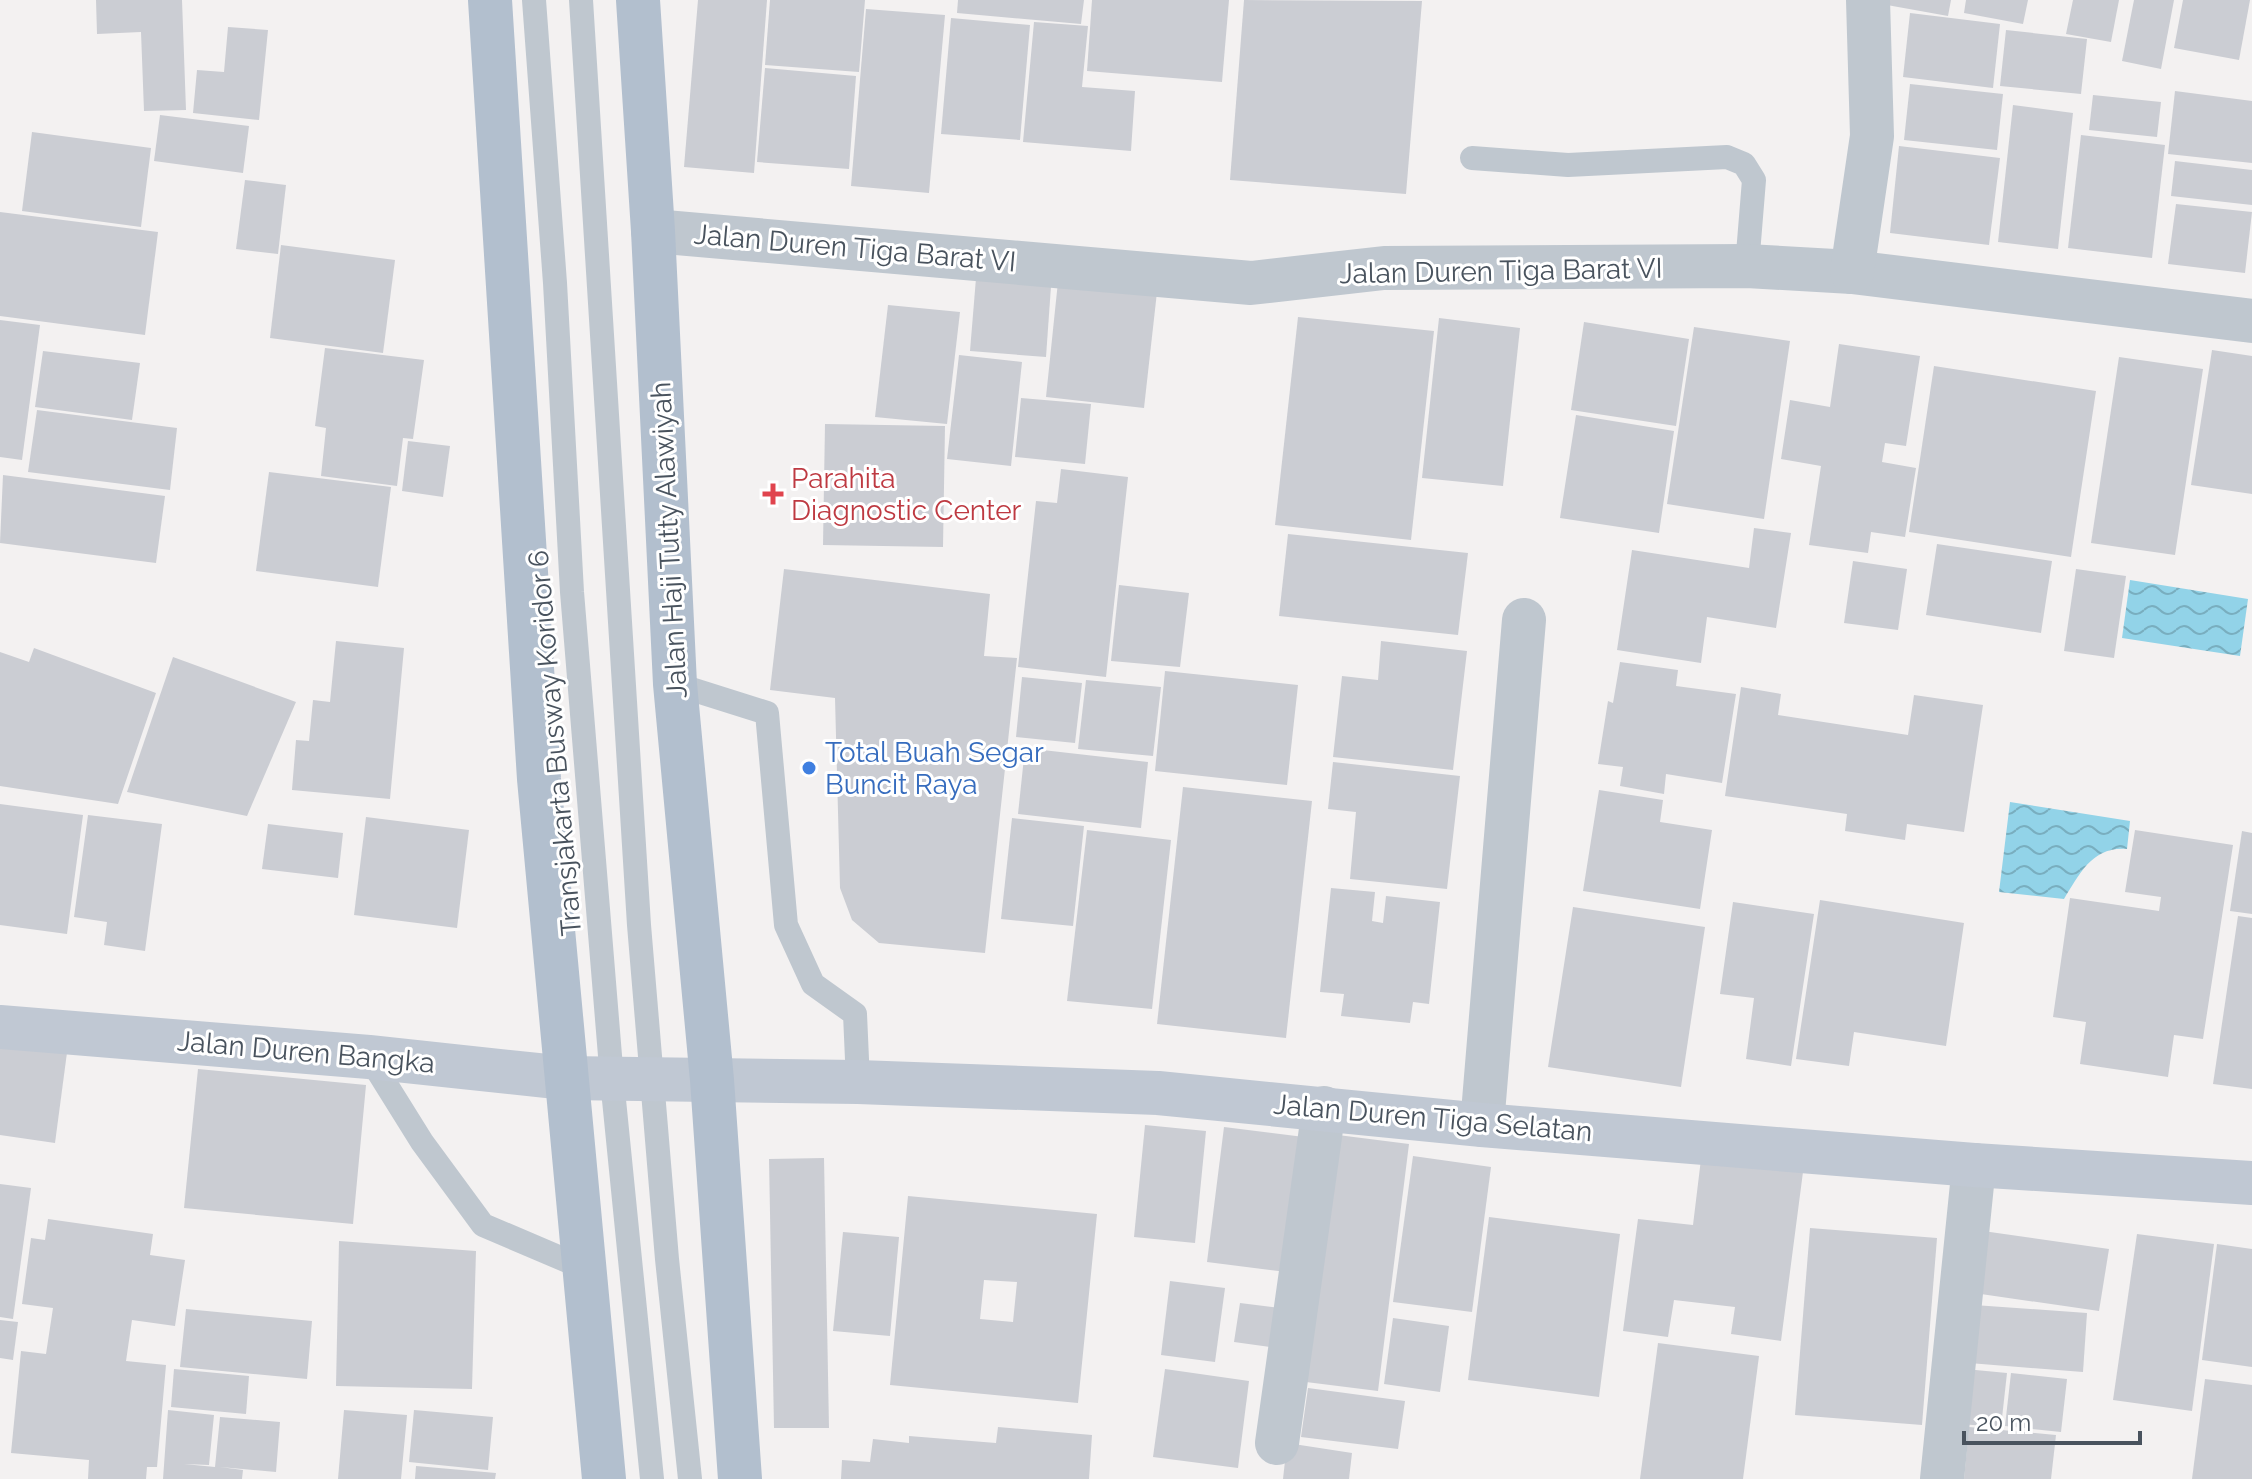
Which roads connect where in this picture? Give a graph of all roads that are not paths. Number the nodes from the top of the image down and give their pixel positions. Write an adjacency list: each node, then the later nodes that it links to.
1 (490, 0): 15 (main road)
2 (534, 0): 16 (lane, Transjakarta Busway Koridor 6)
3 (581, 0): 16 (lane, Transjakarta Busway Koridor 6)
4 (638, 0): 7 (main road, Jalan Haji Tutty Alawiyah)
5 (1868, 0): 9 (street)
6 (1472, 158): 8 (lane)
7 (653, 231): 8 (street, Jalan Duren Tiga Barat VI); 12 (main road, Jalan Haji Tutty Alawiyah)
8 (1747, 266): 9 (street, Jalan Duren Tiga Barat VI)
9 (1852, 272): 10 (street, Jalan Duren Tiga Barat VI)
10 (2252, 321)
11 (1524, 620): 20 (street)
12 (675, 684): 17 (main road, Jalan Haji Tutty Alawiyah); 18 (lane)
13 (0, 1027): 14 (street, Jalan Duren Bangka)
14 (369, 1057): 15 (street, Jalan Duren Bangka); 23 (lane)
15 (566, 1078): 16 (street, Jalan Duren Bangka); 23 (main road)
16 (633, 1080): 17 (street, Jalan Duren Tiga Selatan); 26 (lane, Transjakarta Busway Koridor 6); 27 (lane, Transjakarta Busway Koridor 6)
17 (712, 1080): 18 (street, Jalan Duren Tiga Selatan); 28 (main road, Jalan Haji Tutty Alawiyah)
18 (858, 1082): 19 (street, Jalan Duren Tiga Selatan)
19 (1324, 1108): 20 (street, Jalan Duren Tiga Selatan); 24 (street)
20 (1482, 1125): 21 (street, Jalan Duren Tiga Selatan)
21 (1974, 1165): 22 (street, Jalan Duren Tiga Selatan); 29 (street)
22 (2252, 1183)
23 (584, 1268): 25 (main road)
24 (1277, 1443)
25 (604, 1479)
26 (652, 1479)
27 (690, 1479)
28 (740, 1479)
29 (1942, 1479)

